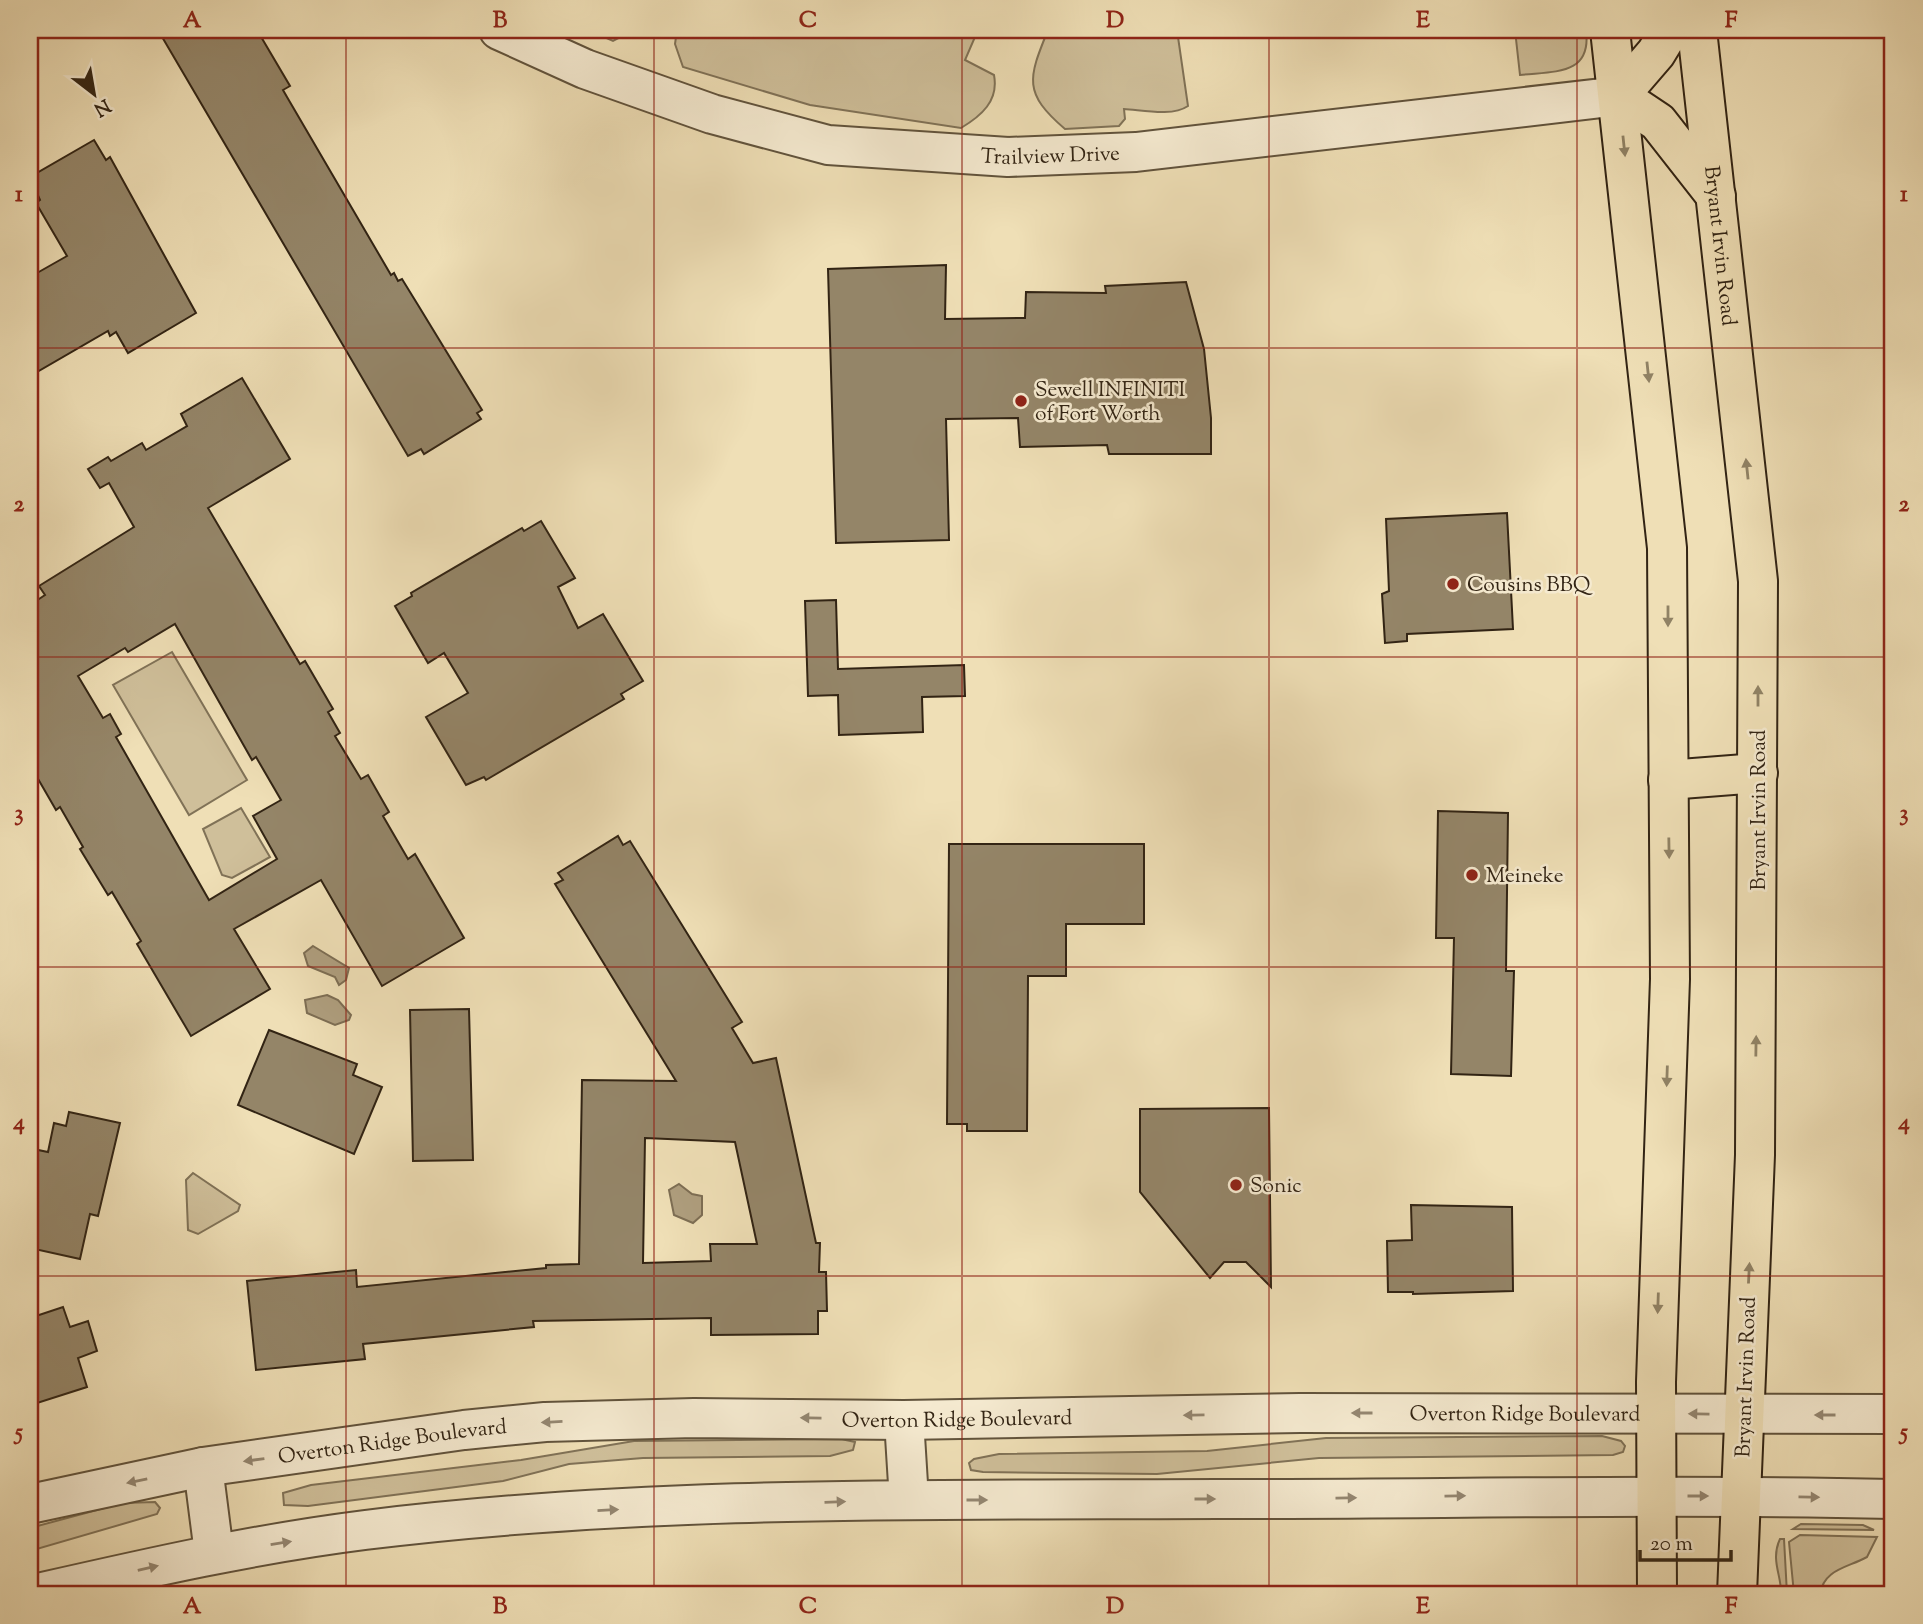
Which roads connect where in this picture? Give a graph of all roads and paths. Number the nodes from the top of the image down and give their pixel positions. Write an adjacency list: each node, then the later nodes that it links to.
1 (499, 30): 5 (street, Trailview Drive)
2 (1610, 30): 5 (main road)
3 (1670, 30): 5 (main road)
4 (1697, 30): 6 (main road, Bryant Irvin Road)
5 (1619, 96): 6 (main road); 8 (main road, one-way to 8)
6 (1718, 198): 7 (main road, Bryant Irvin Road, one-way to 6)
7 (1758, 773): 8 (main road); 11 (main road, Bryant Irvin Road, one-way to 7)
8 (1668, 780): 9 (main road, one-way to 9)
9 (1655, 1413): 11 (street, Overton Ridge Boulevard, one-way to 9); 12 (street, Overton Ridge Boulevard, one-way to 12); 14 (main road)
10 (1893, 1414): 11 (street, Overton Ridge Boulevard, one-way to 11)
11 (1743, 1415): 15 (main road, Bryant Irvin Road)
12 (904, 1420): 13 (street, Overton Ridge Boulevard, one-way to 13); 17 (street)
13 (203, 1467): 18 (street, Overton Ridge Boulevard, one-way to 18); 19 (street)
14 (1656, 1496): 15 (street, one-way to 15); 17 (street, one-way to 14); 21 (main road)
15 (1740, 1496): 16 (street, one-way to 16); 22 (main road, Bryant Irvin Road)
16 (1893, 1499)
17 (909, 1500): 19 (street, one-way to 17)
18 (30, 1504)
19 (214, 1553): 20 (street, one-way to 19)
20 (34, 1594)
21 (1657, 1594)
22 (1737, 1594)

